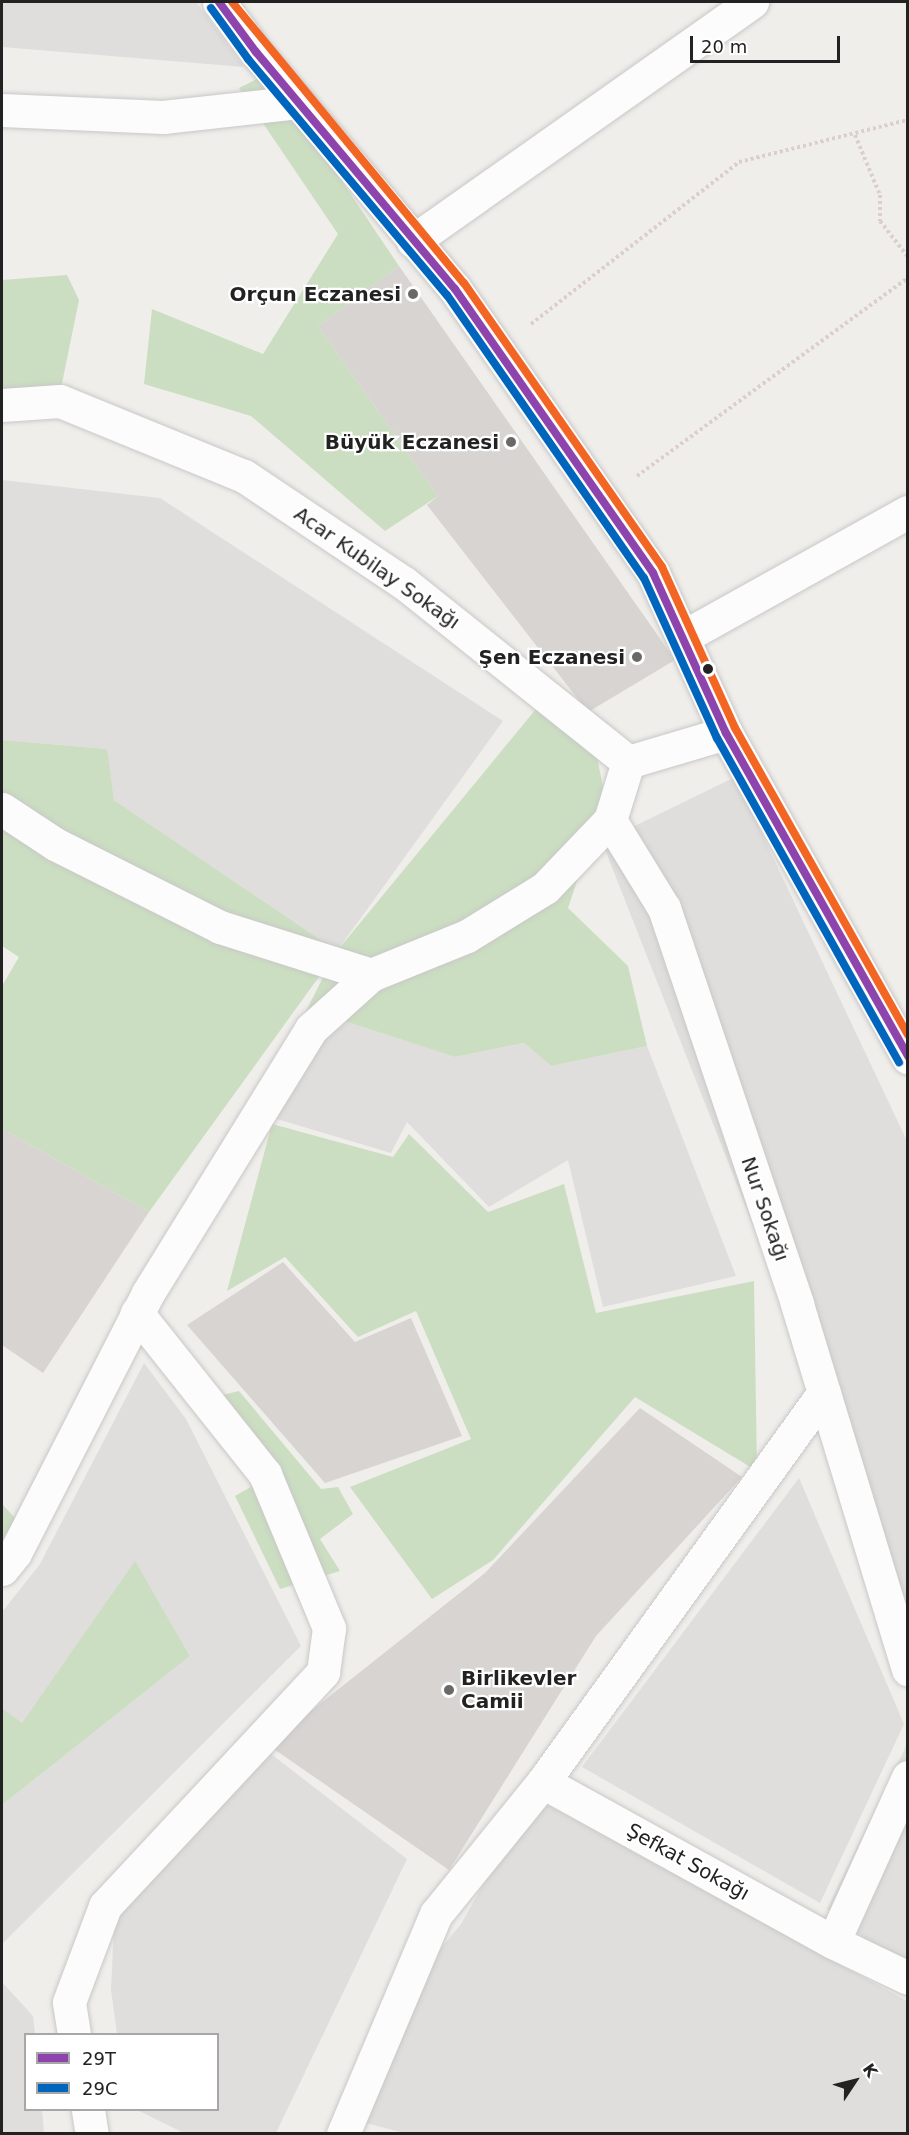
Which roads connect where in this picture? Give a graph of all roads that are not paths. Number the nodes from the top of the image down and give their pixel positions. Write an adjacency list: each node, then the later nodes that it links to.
1 (219, 2): 3 (street)
2 (752, 2): 5 (street)
3 (298, 102): 4 (street); 5 (street)
4 (2, 110)
5 (413, 241): 8 (street)
6 (2, 405): 10 (street, Acar Kubilay Sokağı)
7 (908, 512): 8 (street)
8 (683, 637): 9 (street)
9 (726, 733): 10 (street); 14 (street)
10 (628, 762): 12 (street)
11 (2, 809): 13 (street)
12 (610, 820): 13 (street); 17 (street, Nur Sokağı)
13 (371, 975): 16 (street)
14 (896, 1011): 15 (street)
15 (908, 1057)
16 (138, 1313): 18 (street); 24 (street)
17 (824, 1393): 19 (street, Nur Sokağı); 21 (street)
18 (2, 1569)
19 (908, 1669)
20 (908, 1777): 22 (street)
21 (543, 1782): 22 (street, Şefkat Sokağı); 27 (street)
22 (833, 1942): 23 (street, Şefkat Sokağı)
23 (908, 1978)
24 (74, 2033)
25 (87, 2111): 26 (street)
26 (92, 2133)
27 (343, 2133)

